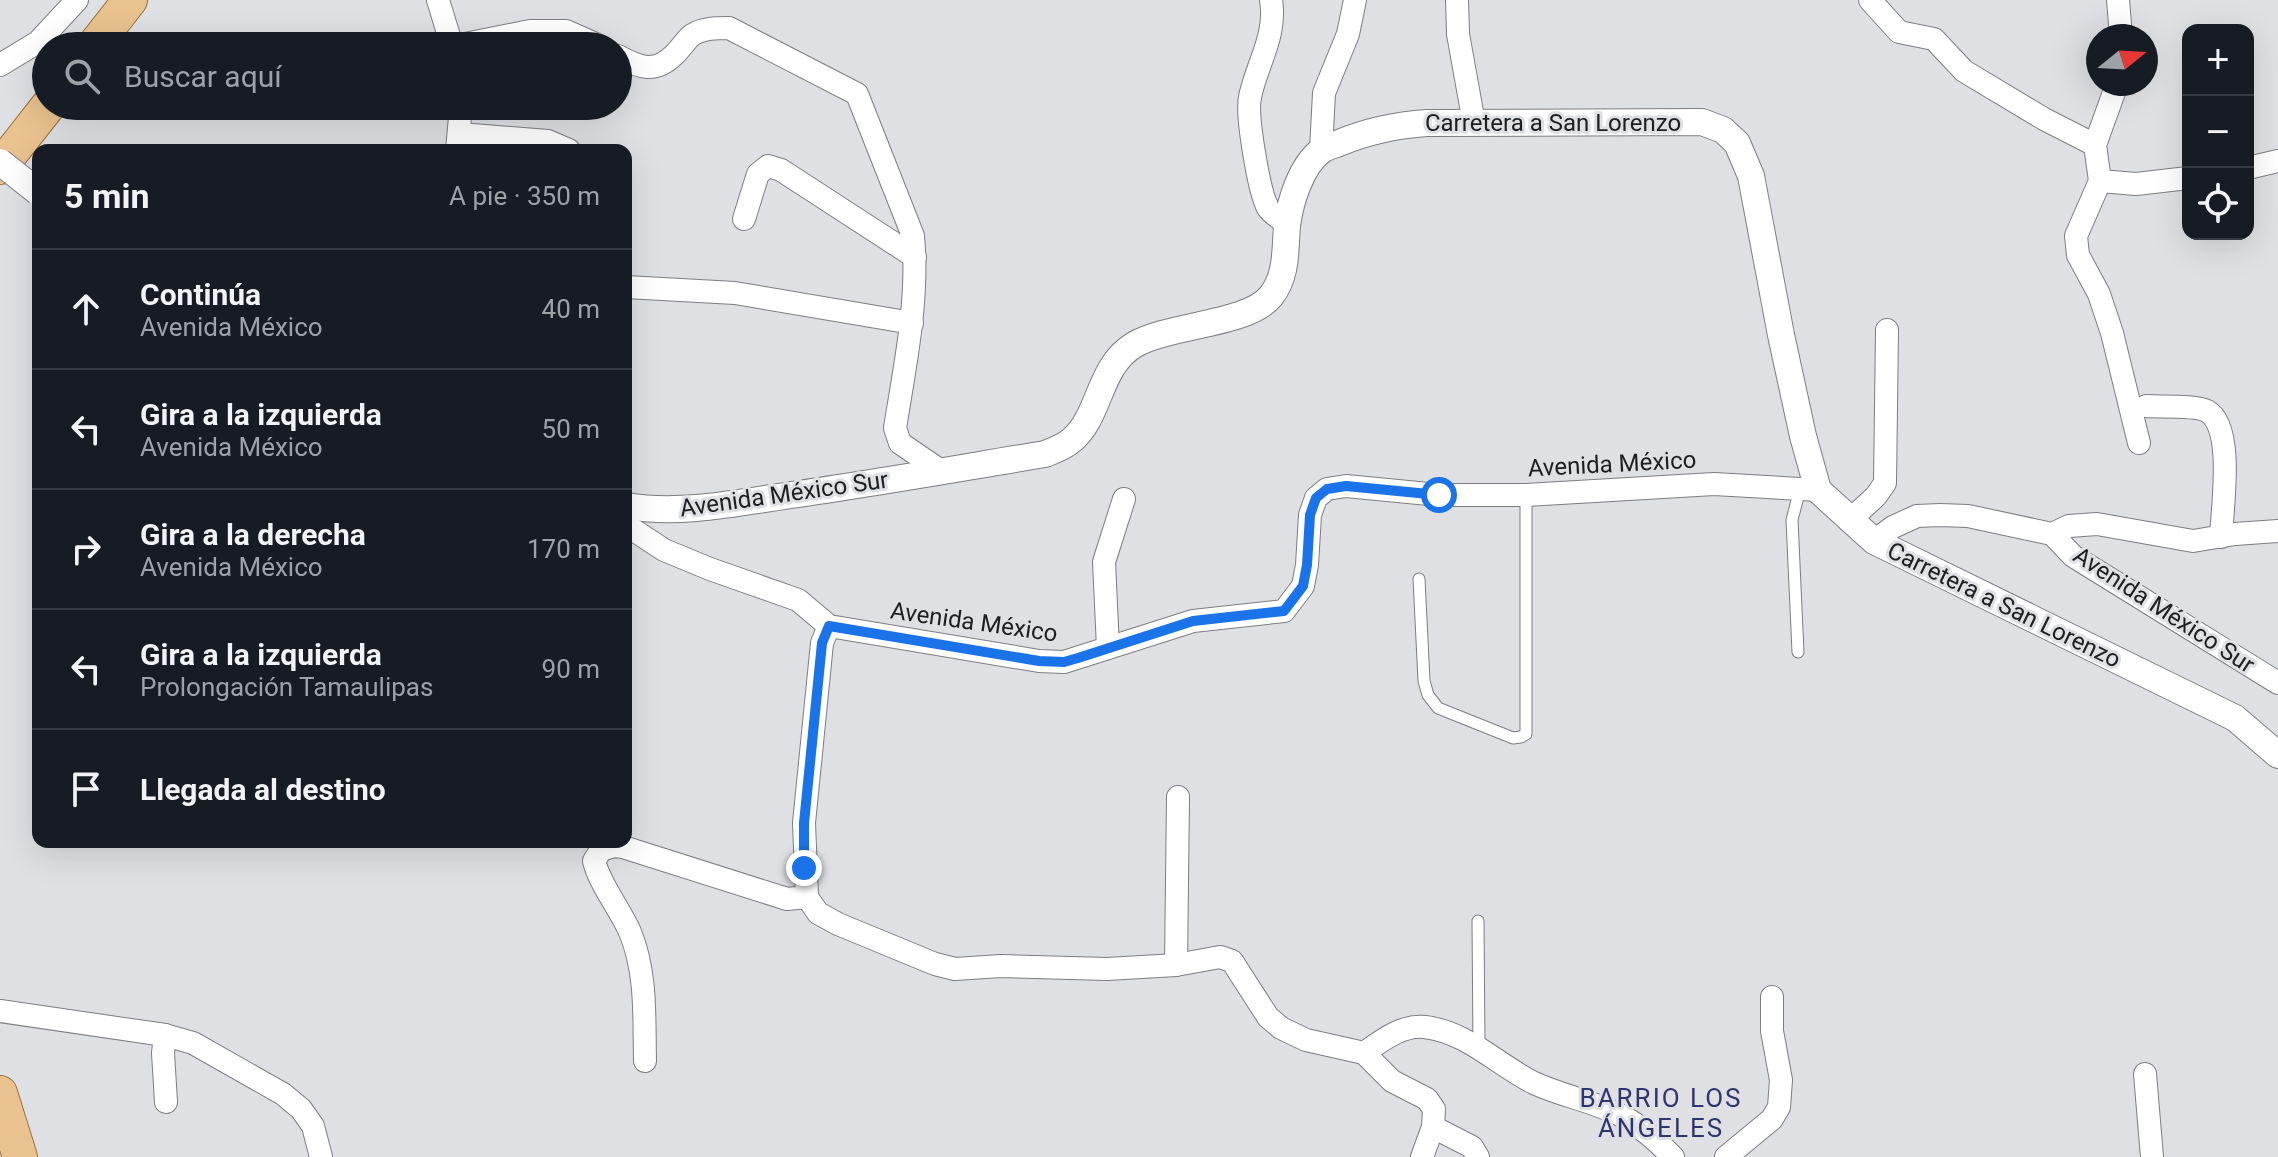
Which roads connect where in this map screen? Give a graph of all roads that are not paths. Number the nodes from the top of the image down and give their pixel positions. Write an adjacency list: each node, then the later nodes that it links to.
1 (77, 0): 10 (street)
2 (130, 0): 11 (main road)
3 (438, 0): 12 (street)
4 (1271, 0): 33 (street)
5 (1355, 0): 25 (street)
6 (1457, 0): 21 (street)
7 (1870, 0): 24 (street)
8 (2118, 0): 9 (street)
9 (2120, 24)
10 (47, 32)
11 (105, 32)
12 (448, 32)
13 (525, 32): 14 (street)
14 (568, 32)
15 (32, 46): 17 (street)
16 (632, 63): 34 (street)
17 (0, 65)
18 (2113, 96): 24 (street)
19 (37, 120): 27 (main road)
20 (460, 120): 22 (street)
21 (1474, 123): 25 (street, Carretera a San Lorenzo); 41 (street, Carretera a San Lorenzo)
22 (459, 142): 23 (street)
23 (555, 144)
24 (2095, 145): 30 (street)
25 (1321, 150): 33 (street)
26 (2278, 161): 28 (street)
27 (0, 165): 31 (street, bridge)
28 (2254, 167)
29 (2182, 179): 30 (street)
30 (2100, 181): 39 (street)
31 (32, 188)
32 (744, 219): 34 (street)
33 (1287, 224): 40 (street)
34 (915, 257): 36 (street)
35 (632, 287): 36 (street)
36 (912, 323): 40 (street)
37 (1887, 330): 45 (street)
38 (2146, 406): 49 (street)
39 (2139, 443)
40 (941, 471): 44 (street, Avenida México Sur)
41 (1809, 490): 42 (street, Avenida México); 45 (street, Carretera a San Lorenzo); 54 (lane)
42 (1526, 495): 51 (lane); 53 (street, Avenida México)
43 (1124, 499): 53 (street)
44 (632, 507)
45 (1849, 521): 50 (street, Carretera a San Lorenzo)
46 (632, 529): 52 (street)
47 (2278, 531): 49 (street)
48 (2052, 534): 49 (street); 50 (street); 55 (street, Avenida México Sur)
49 (2221, 537)
50 (1874, 541): 56 (street, Carretera a San Lorenzo)
51 (1419, 579)
52 (829, 626): 53 (street, Avenida México); 60 (street)
53 (1108, 648)
54 (1798, 652)
55 (2278, 683)
56 (2278, 755)
57 (1178, 797): 62 (street)
58 (608, 848): 68 (street)
59 (626, 848): 60 (street)
60 (807, 897): 62 (street)
61 (1478, 921): 66 (lane)
62 (1176, 965): 67 (street)
63 (1772, 997): 78 (street)
64 (0, 1011): 65 (street)
65 (165, 1035): 71 (street); 74 (street)
66 (1479, 1047): 67 (street); 77 (street)
67 (1364, 1053): 72 (street)
68 (645, 1061)
69 (2145, 1074): 79 (street)
70 (0, 1093): 73 (main road)
71 (166, 1102)
72 (1433, 1127): 75 (street); 76 (street)
73 (20, 1157)
74 (321, 1157)
75 (1422, 1157)
76 (1478, 1157)
77 (1673, 1157)
78 (1726, 1157)
79 (2152, 1157)

